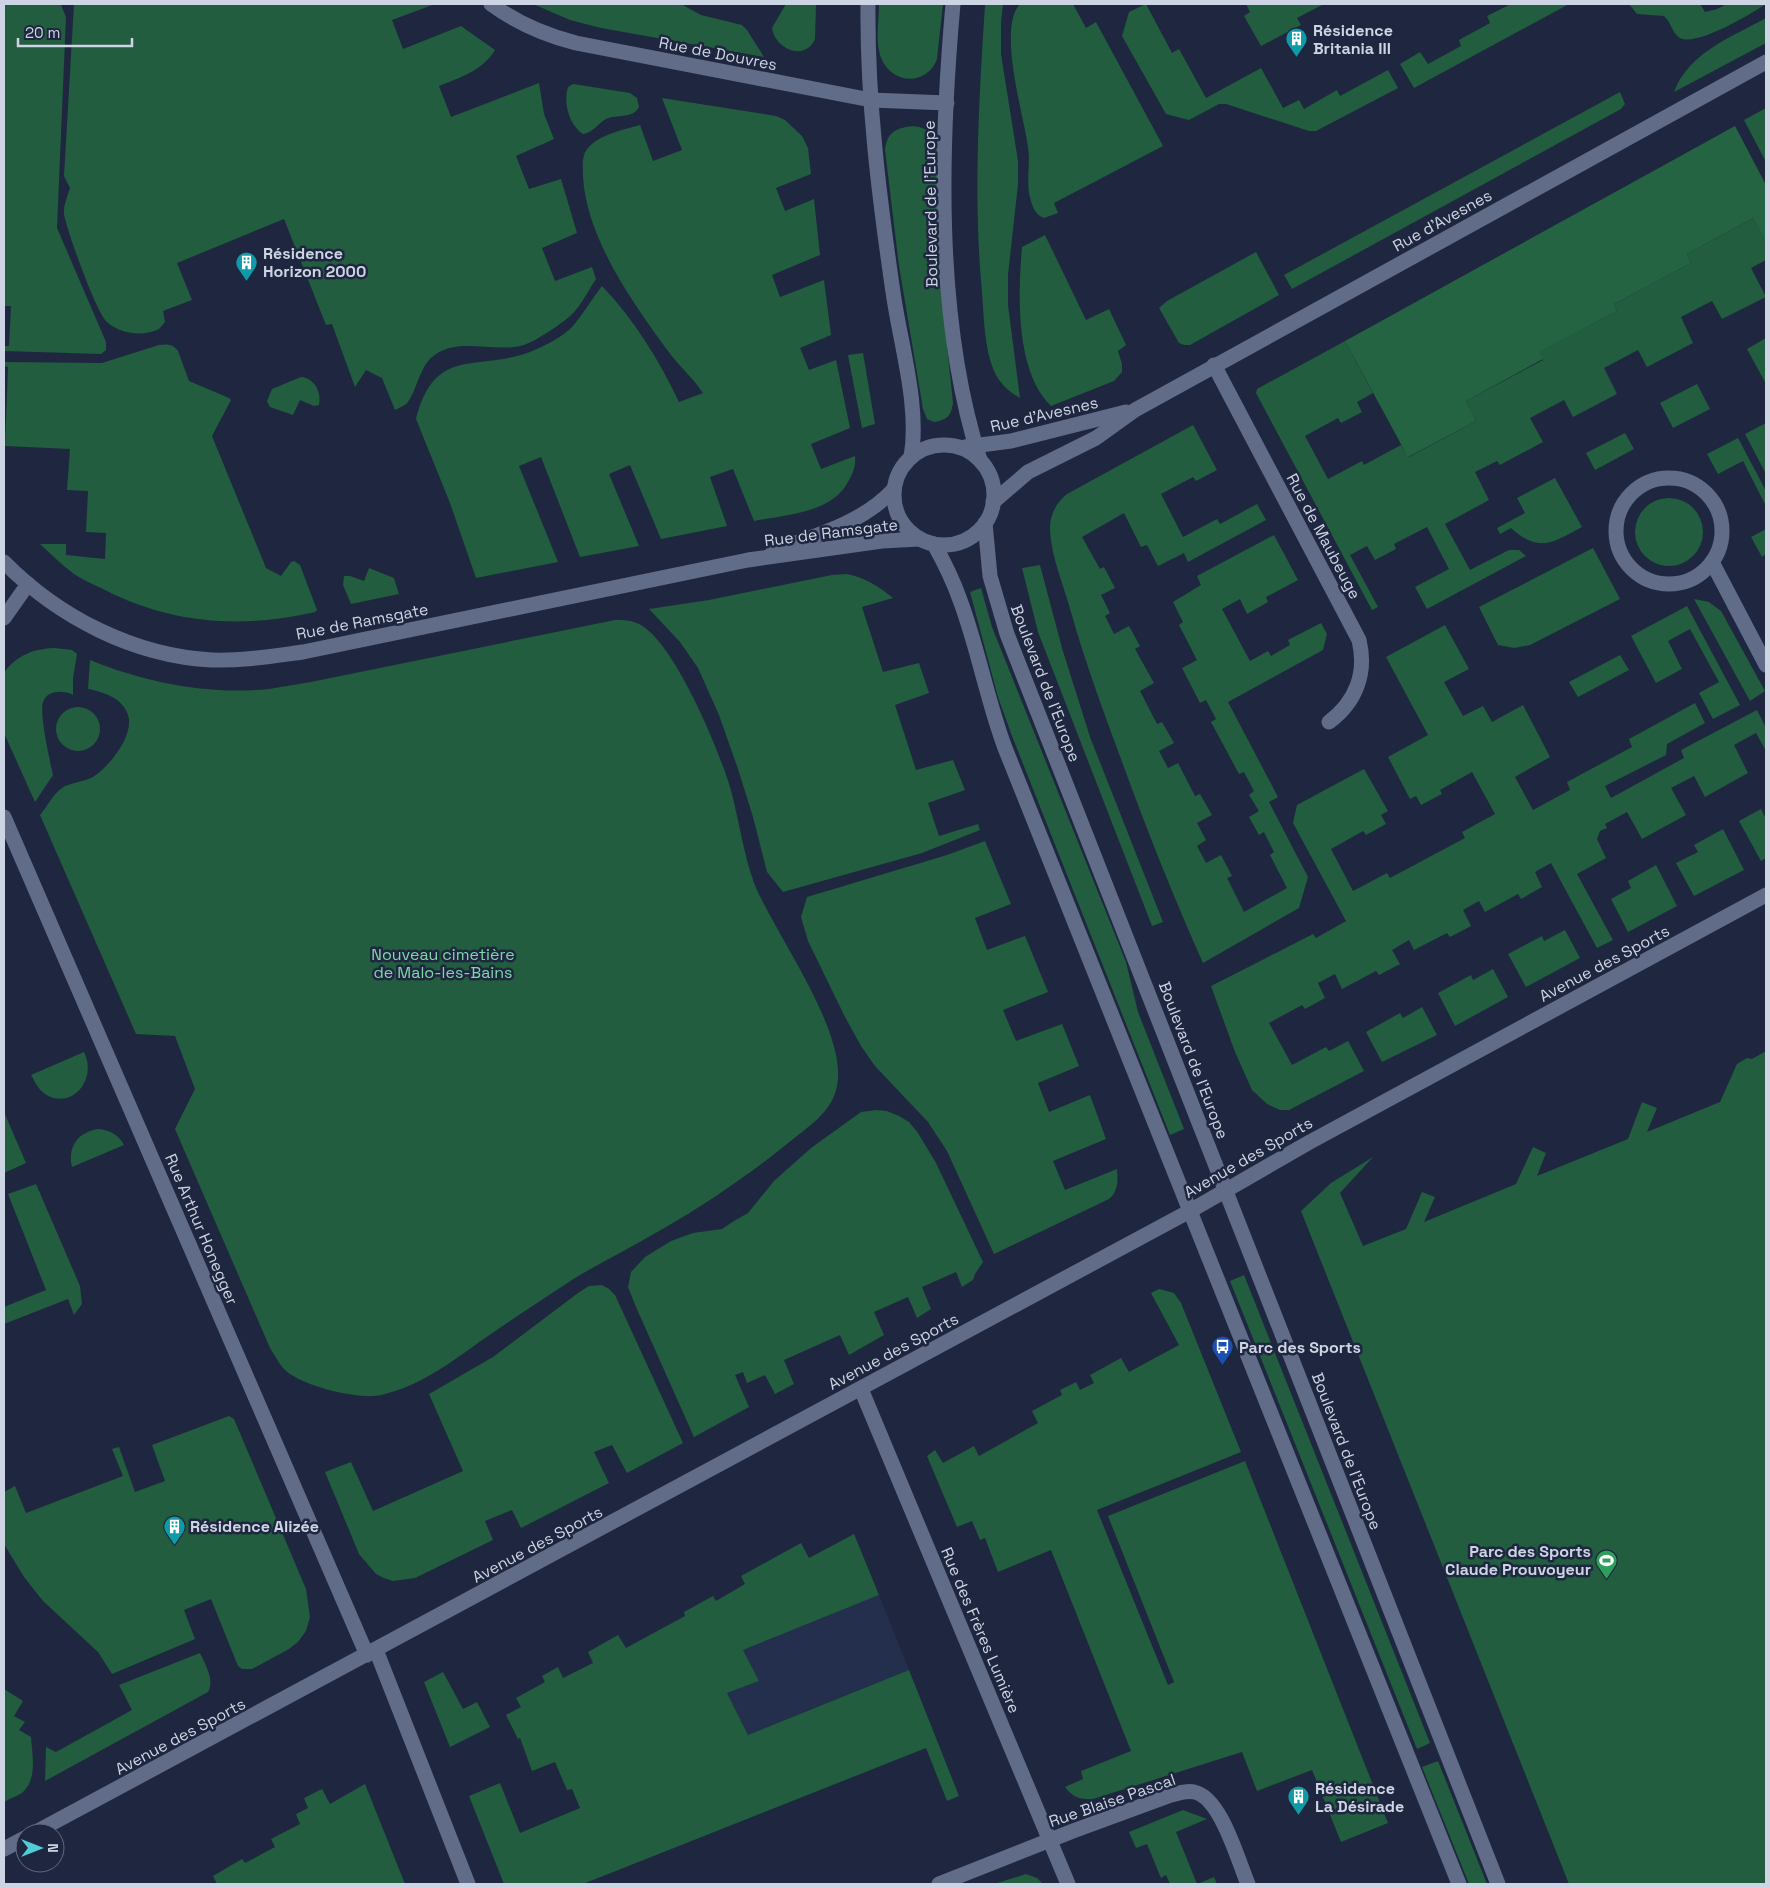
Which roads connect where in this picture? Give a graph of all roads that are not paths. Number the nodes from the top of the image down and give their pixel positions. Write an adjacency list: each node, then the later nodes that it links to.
1 (491, 4): 5 (street, Rue de Douvres)
2 (868, 4): 5 (street)
3 (953, 4): 6 (street, Boulevard de l'Europe)
4 (1766, 62): 7 (street, Rue d'Avesnes)
5 (871, 100): 6 (street, Rue de Douvres); 10 (street)
6 (947, 103): 9 (street, Boulevard de l'Europe)
7 (1214, 365): 8 (street, Rue d'Avesnes); 22 (street, Rue de Maubeuge)
8 (1134, 410): 9 (street, Rue d'Avesnes); 12 (street, Rue d'Avesnes)
9 (978, 453): 10 (street); 12 (street)
10 (911, 457): 11 (street)
11 (894, 489): 14 (street); 16 (street, Rue de Ramsgate)
12 (993, 502): 13 (street)
13 (985, 523): 15 (street); 25 (street, Boulevard de l'Europe)
14 (919, 539): 15 (street); 16 (street, Rue de Ramsgate)
15 (934, 544): 26 (street)
16 (748, 560): 19 (street, Rue de Ramsgate)
17 (4, 562): 19 (street, Rue de Ramsgate)
18 (1712, 562): 18 (street); 21 (street)
19 (28, 584): 20 (street)
20 (4, 618)
21 (1766, 665)
22 (1329, 722)
23 (4, 817): 28 (street, Rue Arthur Honegger)
24 (1766, 895): 25 (street, Avenue des Sports)
25 (1226, 1191): 26 (street, Avenue des Sports); 36 (street, Boulevard de l'Europe)
26 (1190, 1211): 27 (street, Avenue des Sports); 35 (street)
27 (861, 1389): 28 (street, Avenue des Sports); 30 (street, Rue des Frères Lumière)
28 (371, 1653): 29 (street, Avenue des Sports); 31 (street, Rue Arthur Honegger)
29 (53, 1823)
30 (1050, 1840): 32 (street, Rue Blaise Pascal); 33 (street, Rue des Frères Lumière); 34 (street, Rue Blaise Pascal)
31 (468, 1884)
32 (938, 1884)
33 (1068, 1884)
34 (1248, 1884)
35 (1459, 1884)
36 (1498, 1884)

